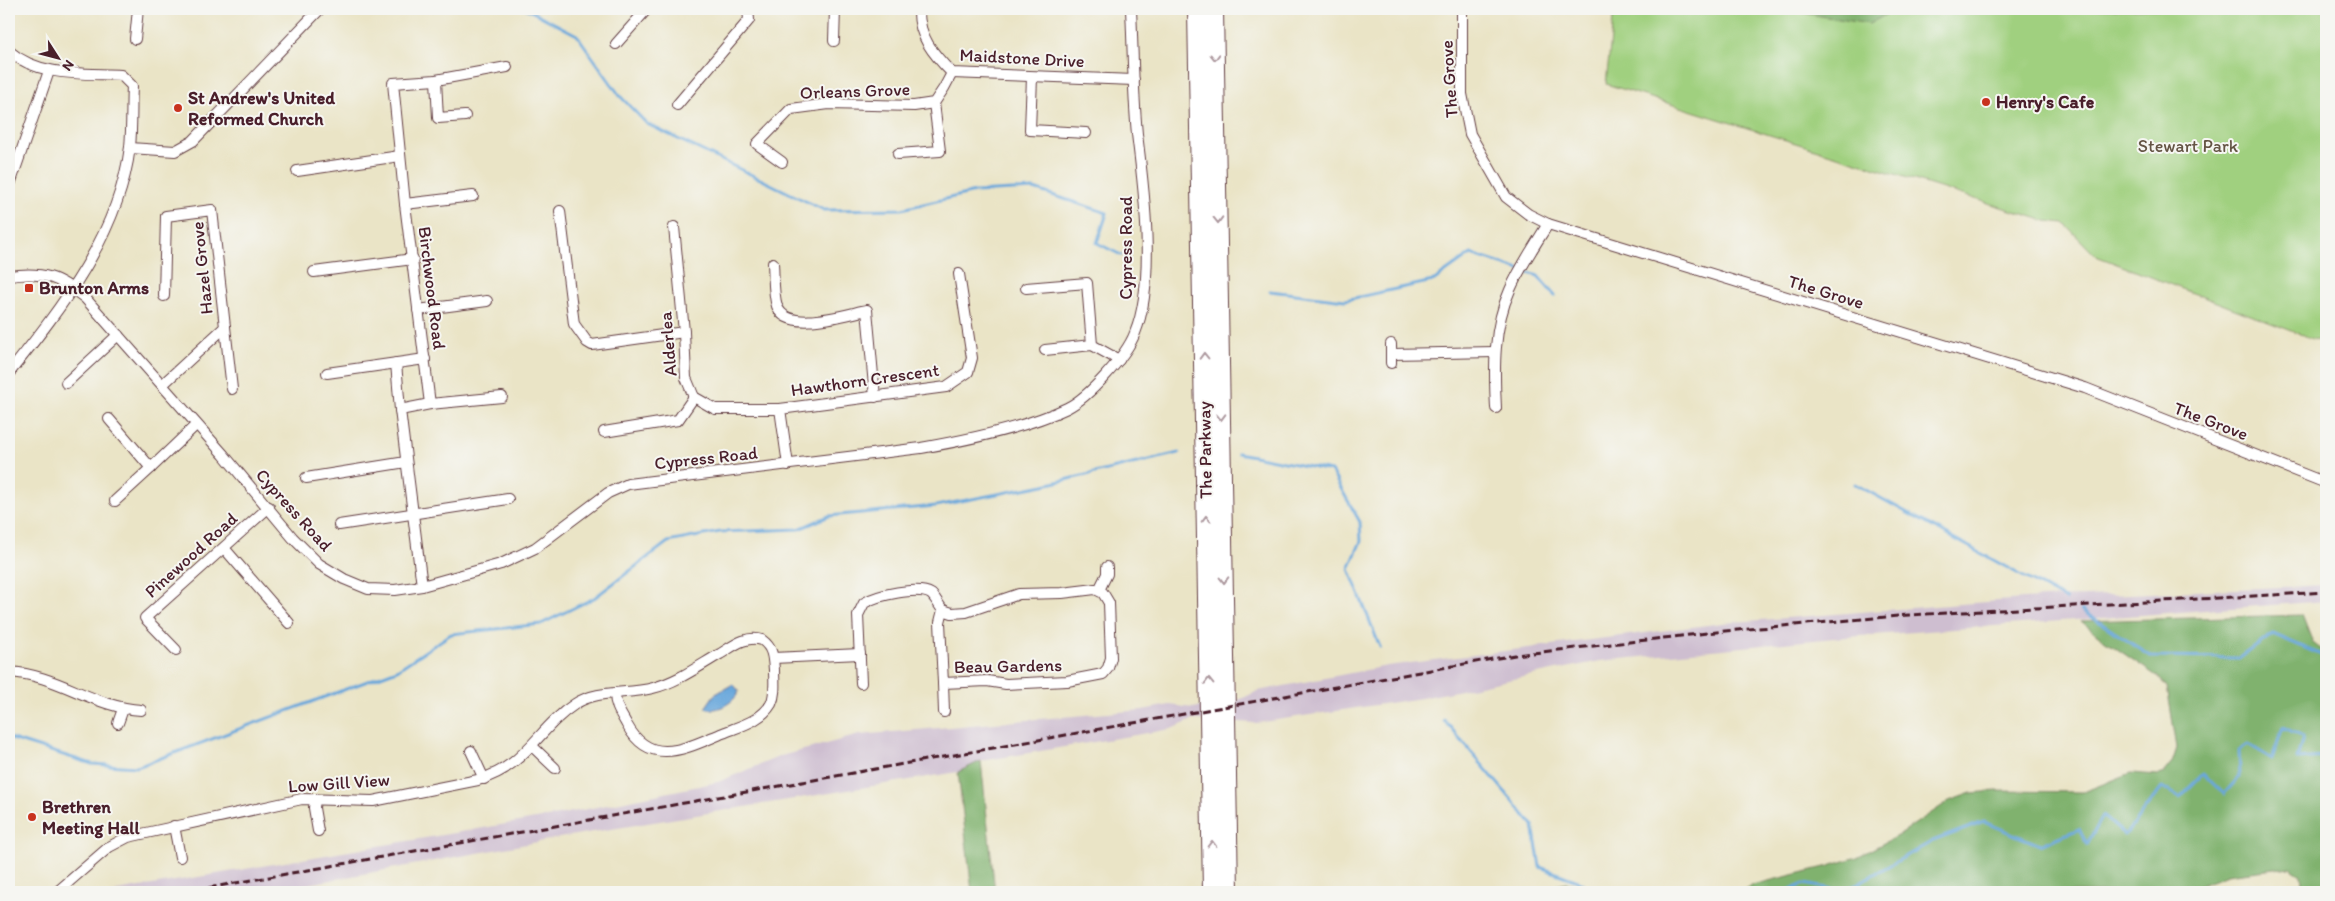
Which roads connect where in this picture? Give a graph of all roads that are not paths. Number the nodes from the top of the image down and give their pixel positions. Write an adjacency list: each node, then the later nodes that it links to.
1 (138, 9): 11 (street)
2 (320, 9): 25 (street)
3 (647, 9): 13 (street)
4 (748, 9): 22 (street)
5 (835, 9): 12 (street)
6 (919, 9): 17 (street, Maidstone Drive)
7 (1132, 9): 20 (street, Cypress Road)
8 (1197, 9): 107 (highway, The Parkway, one-way to 8)
9 (1214, 9): 108 (highway, The Parkway, one-way to 108)
10 (1462, 9): 34 (street, The Grove)
11 (134, 39)
12 (834, 41)
13 (616, 44)
14 (9, 51): 16 (street)
15 (507, 68): 19 (street, Birchwood Road)
16 (49, 71): 25 (street); 30 (street)
17 (952, 73): 18 (street, Maidstone Drive); 21 (street, Orleans Grove)
18 (1032, 77): 20 (street, Maidstone Drive); 24 (street)
19 (436, 80): 23 (street); 27 (street, Birchwood Road)
20 (1134, 80): 54 (street, Cypress Road)
21 (934, 103): 26 (street); 28 (street, Orleans Grove)
22 (677, 105)
23 (465, 116)
24 (1086, 132)
25 (130, 148): 41 (street)
26 (898, 154)
27 (400, 156): 29 (street); 32 (street, Birchwood Road)
28 (782, 162)
29 (297, 171)
30 (9, 187)
31 (473, 196): 32 (street)
32 (405, 204): 36 (street, Birchwood Road)
33 (560, 211): 47 (street)
34 (1548, 224): 51 (street); 75 (street, The Grove)
35 (674, 227): 47 (street, Alderlea)
36 (413, 259): 38 (street); 45 (street, Birchwood Road)
37 (772, 263): 61 (street)
38 (314, 272)
39 (959, 274): 61 (street, Hawthorn Crescent)
40 (9, 276): 41 (street)
41 (72, 286): 48 (street, Cypress Road); 56 (street)
42 (1026, 288): 49 (street)
43 (164, 296): 46 (street, Hazel Grove)
44 (487, 301): 45 (street)
45 (418, 310): 53 (street, Birchwood Road)
46 (225, 328): 59 (street, Hazel Grove); 60 (street, Hazel Grove)
47 (684, 332): 63 (street, Alderlea)
48 (118, 335): 58 (street); 59 (street, Cypress Road)
49 (1092, 345): 50 (street); 54 (street)
50 (1045, 350)
51 (1494, 352): 52 (street); 65 (street)
52 (1391, 354)
53 (425, 359): 55 (street); 64 (street, Birchwood Road)
54 (1119, 360): 72 (street, Cypress Road)
55 (396, 363): 57 (street); 67 (street)
56 (9, 373)
57 (327, 373)
58 (66, 383)
59 (162, 384): 69 (street, Cypress Road)
60 (232, 389)
61 (875, 396): 66 (street, Hawthorn Crescent)
62 (502, 397): 64 (street)
63 (694, 397): 66 (street, Alderlea); 70 (street)
64 (430, 404): 67 (street)
65 (1496, 408)
66 (780, 409): 72 (street, Hawthorn Crescent)
67 (400, 410): 71 (street)
68 (109, 419): 73 (street)
69 (196, 425): 73 (street); 78 (street, Cypress Road)
70 (604, 432)
71 (406, 462): 74 (street); 79 (street)
72 (788, 465): 83 (street, Cypress Road)
73 (151, 468): 77 (street)
74 (306, 478)
75 (2326, 483)
76 (508, 499): 79 (street)
77 (115, 501)
78 (269, 507): 81 (street, Pinewood Road); 83 (street, Cypress Road)
79 (412, 513): 80 (street); 83 (street)
80 (340, 525)
81 (224, 548): 86 (street); 87 (street, Pinewood Road)
82 (1107, 567): 84 (street)
83 (422, 586)
84 (1099, 590): 85 (street); 92 (street, Beau Gardens)
85 (942, 610): 88 (street); 92 (street, Beau Gardens)
86 (289, 623)
87 (176, 650)
88 (860, 654): 89 (street); 91 (street)
89 (773, 658): 93 (street, Low Gill View); 93 (street)
90 (9, 672): 94 (street)
91 (861, 683)
92 (943, 683): 96 (street, Beau Gardens)
93 (615, 694): 98 (street, Low Gill View)
94 (124, 709): 95 (street); 97 (street)
95 (141, 710)
96 (944, 712)
97 (118, 723)
98 (532, 746): 100 (street); 101 (street, Low Gill View)
99 (471, 752): 101 (street)
100 (555, 768)
101 (484, 778): 102 (street, Low Gill View)
102 (315, 799): 103 (street, Low Gill View); 104 (street)
103 (174, 826): 105 (street); 106 (street, Low Gill View)
104 (318, 831)
105 (180, 857)
106 (58, 892)
107 (1212, 892)
108 (1229, 892)

